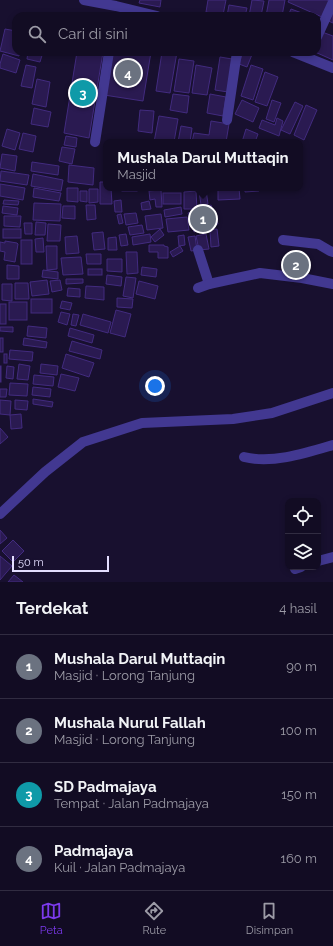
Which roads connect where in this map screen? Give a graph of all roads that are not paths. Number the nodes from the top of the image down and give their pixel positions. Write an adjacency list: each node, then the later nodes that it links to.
1 (84, 0): 3 (street)
2 (333, 2): 4 (street)
3 (115, 11)
4 (321, 28)
5 (108, 56): 10 (street)
6 (236, 56): 9 (street)
7 (311, 56): 8 (street)
8 (333, 68)
9 (227, 120)
10 (95, 142)
11 (283, 240): 13 (street)
12 (198, 250): 14 (street)
13 (333, 252)
14 (208, 284): 15 (street); 16 (street)
15 (333, 284)
16 (198, 288)
17 (333, 393): 20 (street)
18 (333, 445): 19 (street)
19 (244, 457)
20 (0, 514)
21 (333, 557): 22 (street)
22 (321, 561)

